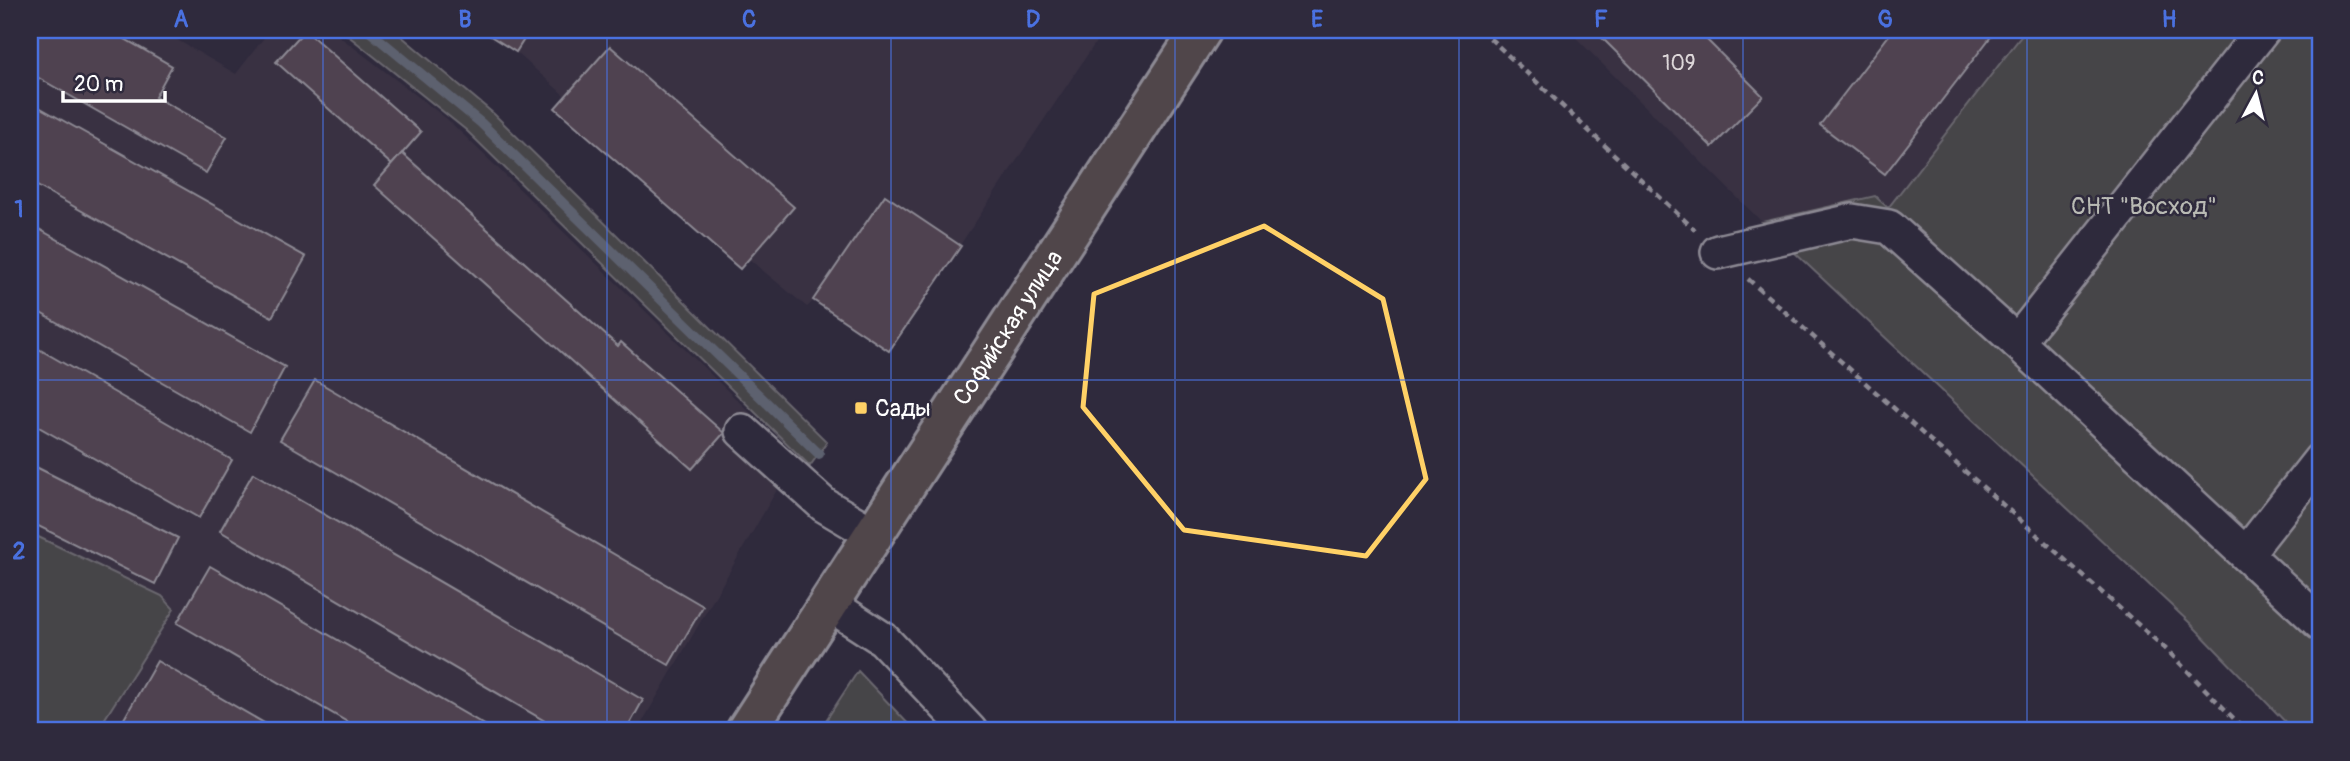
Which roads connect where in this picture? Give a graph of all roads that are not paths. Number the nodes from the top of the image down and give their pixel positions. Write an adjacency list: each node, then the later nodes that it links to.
1 (1201, 30): 7 (main road, Софийская улица)
2 (2263, 30): 4 (street)
3 (1718, 252): 4 (street)
4 (2017, 342): 8 (street)
5 (741, 430): 7 (street)
6 (2320, 460): 8 (street)
7 (873, 534): 9 (main road, Софийская улица)
8 (2246, 554): 10 (street)
9 (829, 604): 11 (main road, Софийская улица); 12 (street)
10 (2320, 623)
11 (746, 731)
12 (970, 731)

